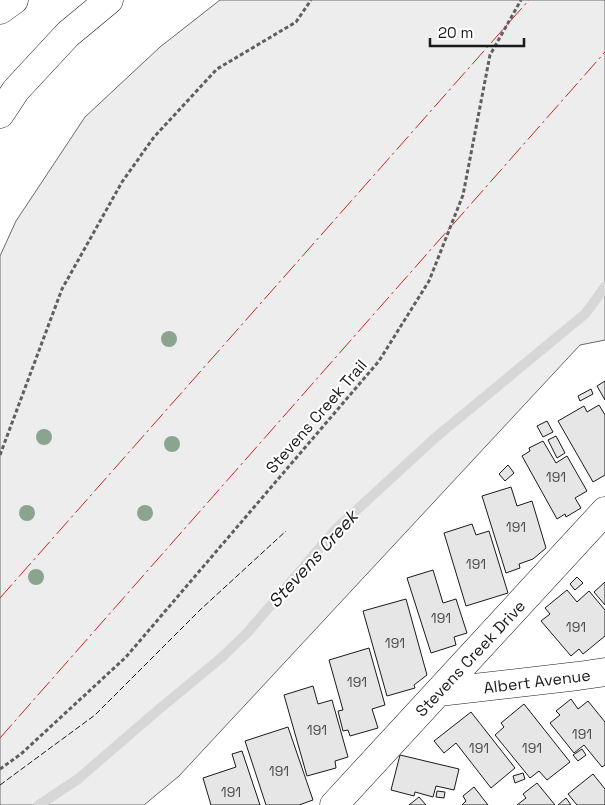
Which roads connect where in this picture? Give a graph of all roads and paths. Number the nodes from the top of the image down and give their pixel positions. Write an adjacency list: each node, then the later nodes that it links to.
1 (14, 0): 5 (main road)
2 (109, 0): 6 (main road)
3 (311, 0): 7 (path)
4 (521, 0): 11 (path, Stevens Creek Trail)
5 (0, 10)
6 (0, 114)
7 (0, 455)
8 (605, 512): 10 (main road, Stevens Creek Drive)
9 (605, 672): 10 (main road, Albert Avenue)
10 (439, 692): 12 (main road, Stevens Creek Drive)
11 (0, 770)
12 (334, 805)

